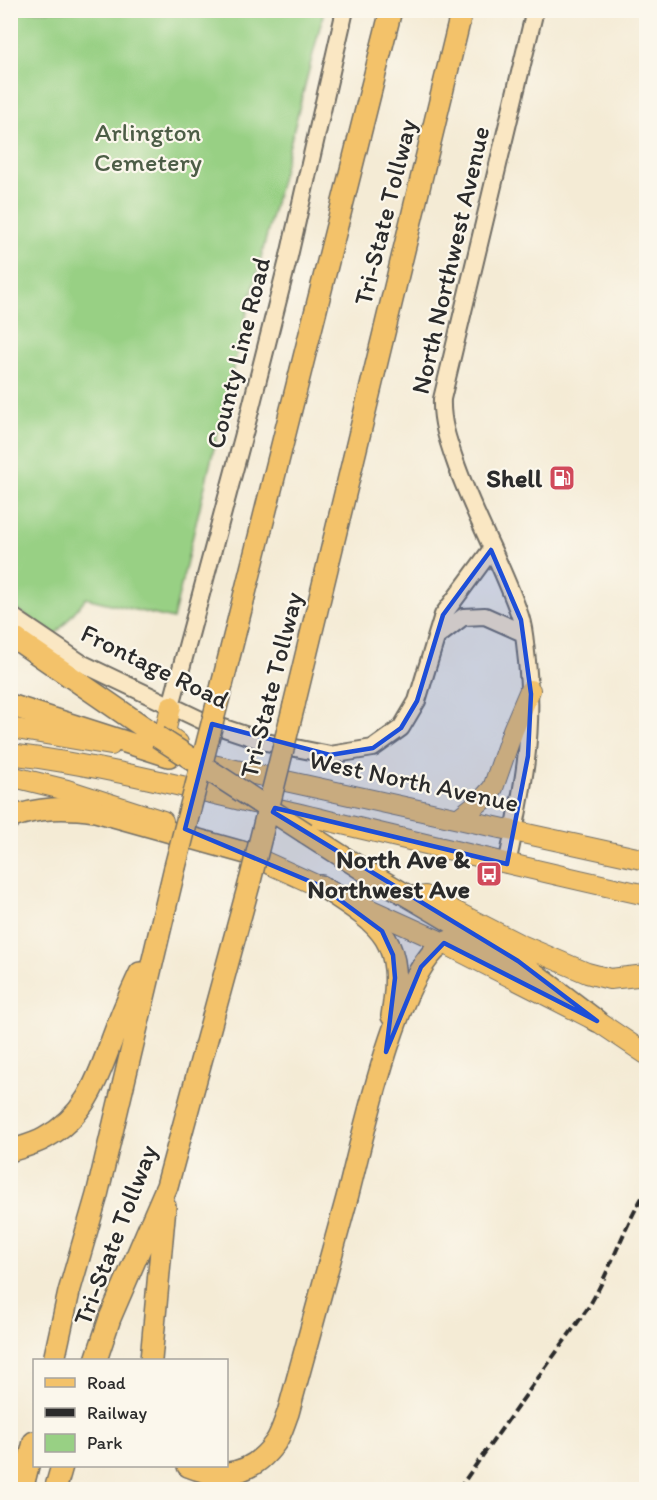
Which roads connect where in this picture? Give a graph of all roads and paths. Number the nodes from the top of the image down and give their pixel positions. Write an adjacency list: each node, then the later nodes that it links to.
1 (345, 10): 12 (street, County Line Road)
2 (391, 10): 26 (highway, Tri-State Tollway, bridge)
3 (462, 10): 34 (highway, Tri-State Tollway, bridge)
4 (534, 10): 5 (street, North Northwest Avenue)
5 (491, 550): 7 (street, North Northwest Avenue); 9 (street, Frontage Road)
6 (10, 615): 12 (street, Frontage Road)
7 (523, 633): 9 (street); 10 (street, North Northwest Avenue)
8 (10, 635): 14 (highway)
9 (437, 637): 12 (street, Frontage Road)
10 (530, 690): 18 (main road); 20 (street, North Northwest Avenue)
11 (10, 705): 14 (highway)
12 (171, 706): 14 (main road)
13 (10, 729): 14 (main road, West North Avenue)
14 (169, 745): 18 (main road, West North Avenue); 19 (highway, bridge)
15 (10, 754): 23 (main road)
16 (10, 776): 21 (main road)
17 (10, 818): 21 (highway)
18 (459, 818): 20 (main road, West North Avenue)
19 (306, 829): 28 (highway); 29 (main road)
20 (514, 830): 22 (main road, West North Avenue); 23 (street, North Northwest Avenue)
21 (249, 854): 24 (main road)
22 (646, 860)
23 (507, 864): 25 (main road)
24 (321, 886): 27 (main road); 31 (highway)
25 (646, 895)
26 (164, 917): 33 (highway); 35 (highway, Tri-State Tollway)
27 (444, 943): 28 (highway); 30 (main road); 31 (highway)
28 (494, 946): 30 (highway)
29 (646, 975)
30 (597, 1021): 32 (main road)
31 (386, 1052): 40 (highway)
32 (646, 1053)
33 (10, 1151)
34 (167, 1186): 36 (highway, Tri-State Tollway); 37 (highway)
35 (54, 1359)
36 (96, 1359)
37 (151, 1359)
38 (33, 1446): 41 (highway)
39 (62, 1467): 42 (highway)
40 (190, 1467)
41 (22, 1490)
42 (55, 1490)

